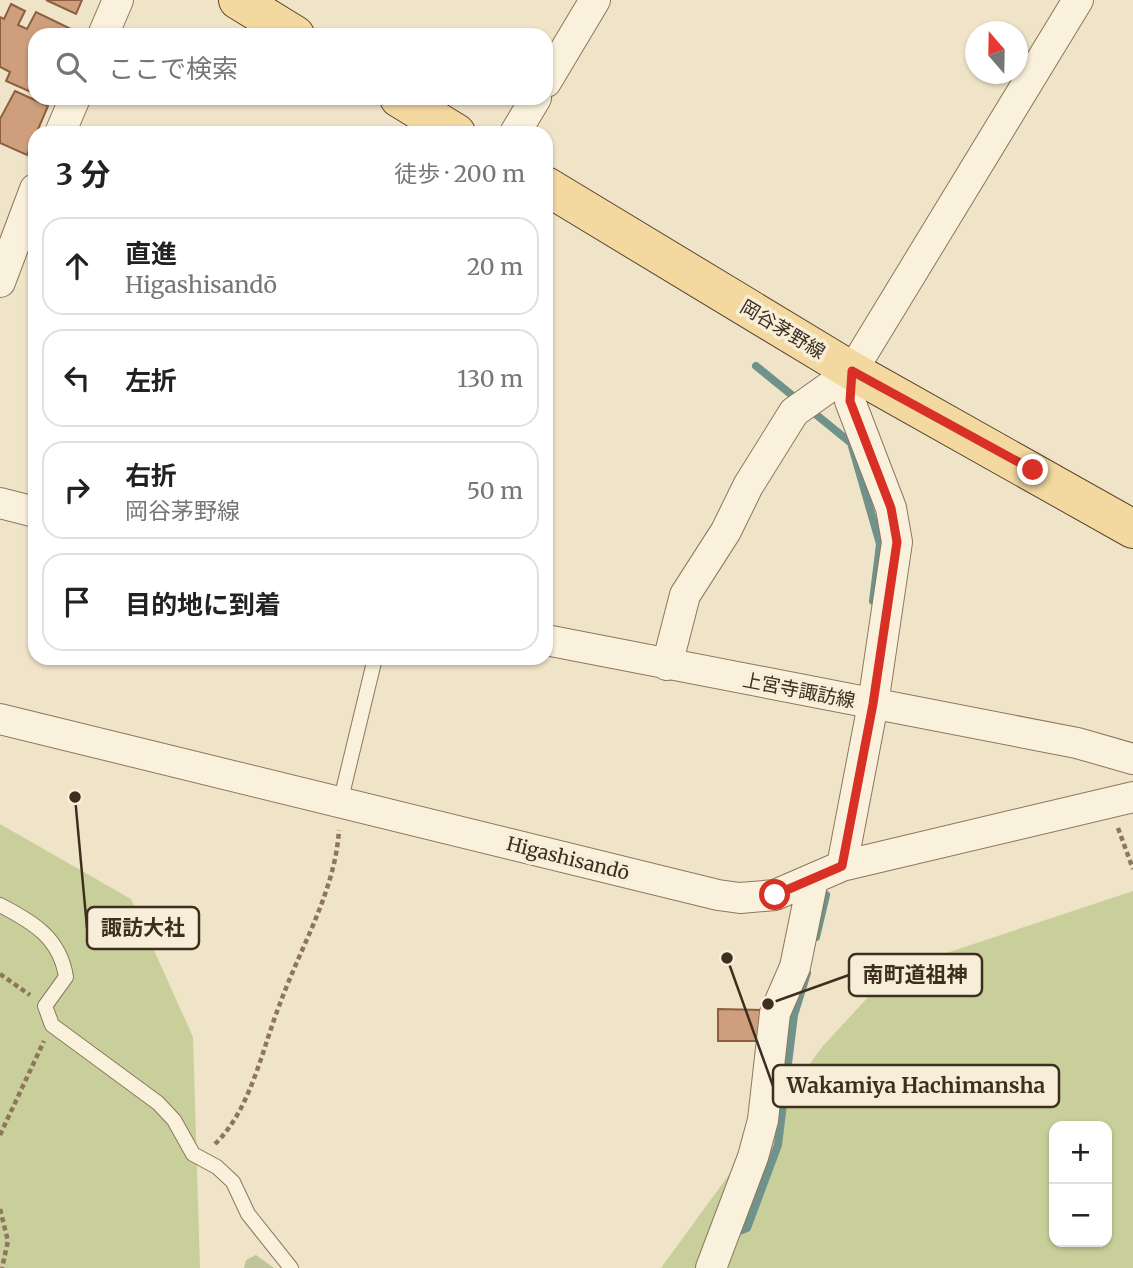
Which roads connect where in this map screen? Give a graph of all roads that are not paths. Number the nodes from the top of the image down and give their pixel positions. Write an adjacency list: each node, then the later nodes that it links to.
1 (118, 0): 5 (street)
2 (238, 0): 6 (main road)
3 (595, 0): 7 (street)
4 (1078, 0): 17 (street)
5 (106, 28)
6 (284, 28)
7 (553, 70)
8 (72, 105): 11 (street)
9 (410, 105): 12 (main road)
10 (532, 105): 13 (street)
11 (63, 126)
12 (445, 126)
13 (519, 126)
14 (553, 190): 17 (main road, 岡谷茅野線)
15 (28, 208): 16 (street)
16 (0, 282)
17 (852, 371): 20 (main road, 岡谷茅野線); 23 (street); 24 (street)
18 (0, 503): 19 (street)
19 (28, 510)
20 (1133, 529)
21 (553, 642): 23 (street, 上宮寺諏訪線)
22 (373, 665): 28 (lane)
23 (667, 666): 24 (street, 上宮寺諏訪線)
24 (873, 704): 26 (street, 上宮寺諏訪線); 29 (street)
25 (0, 719): 28 (street, Higashisandō)
26 (1133, 759)
27 (1121, 800): 29 (street, Higashisandō)
28 (340, 803): 30 (street, Higashisandō)
29 (842, 866): 30 (street, Higashisandō)
30 (813, 879): 33 (street)
31 (0, 905): 32 (lane)
32 (291, 1268)
33 (711, 1268)

